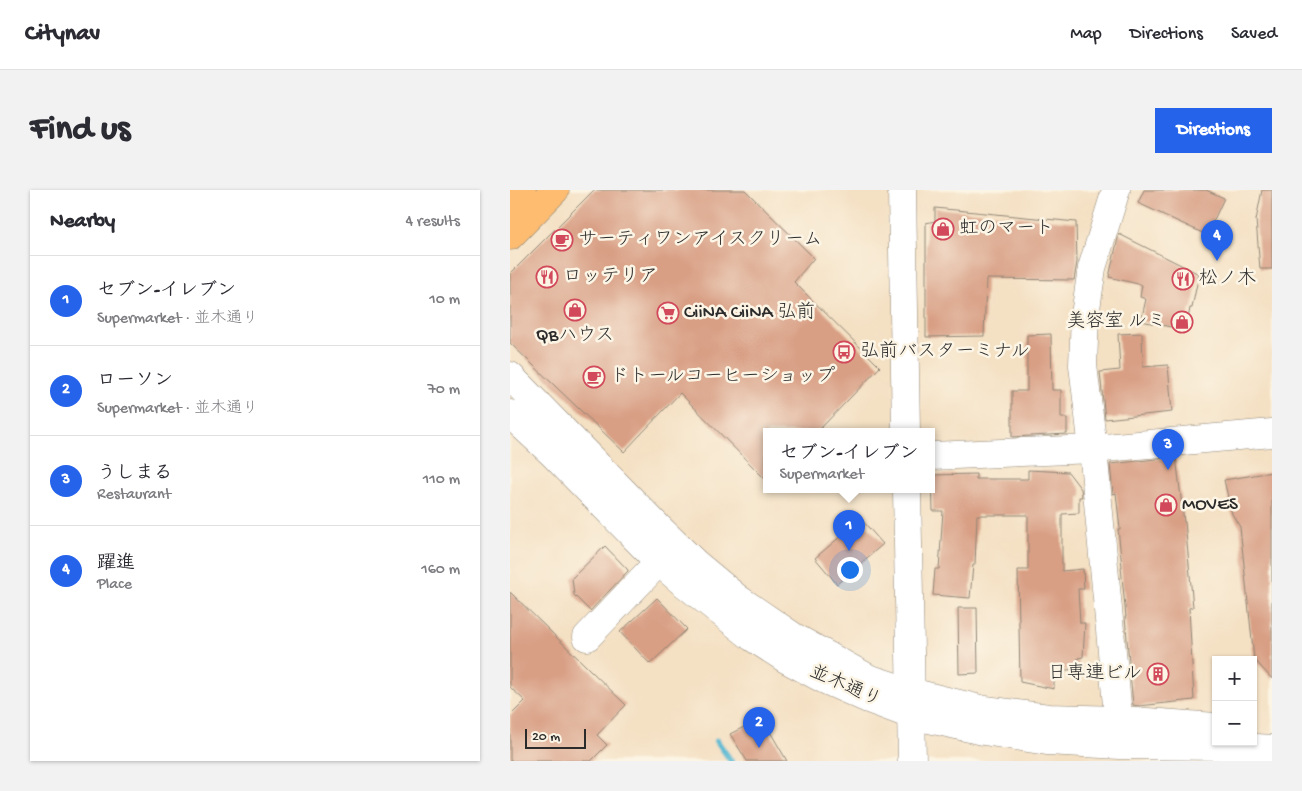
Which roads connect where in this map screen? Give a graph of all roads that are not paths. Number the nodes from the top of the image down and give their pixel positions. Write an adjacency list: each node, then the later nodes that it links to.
1 (522, 190): 5 (main road)
2 (555, 190): 6 (main road)
3 (902, 190): 9 (street)
4 (1116, 190): 11 (street)
5 (510, 202)
6 (510, 236)
7 (510, 376): 14 (street, 並木通り)
8 (510, 414): 14 (street, 並木通り)
9 (906, 428)
10 (1272, 433): 11 (street)
11 (1093, 449): 12 (street); 20 (street)
12 (935, 456)
13 (907, 493): 16 (street)
14 (667, 553): 15 (street); 16 (street, 並木通り)
15 (586, 637)
16 (911, 703): 20 (street, 並木通り); 22 (street)
17 (1212, 728): 20 (street, 並木通り)
18 (1257, 730): 19 (street)
19 (1272, 730)
20 (1120, 742): 21 (street, 並木通り)
21 (1272, 749)
22 (912, 761)

